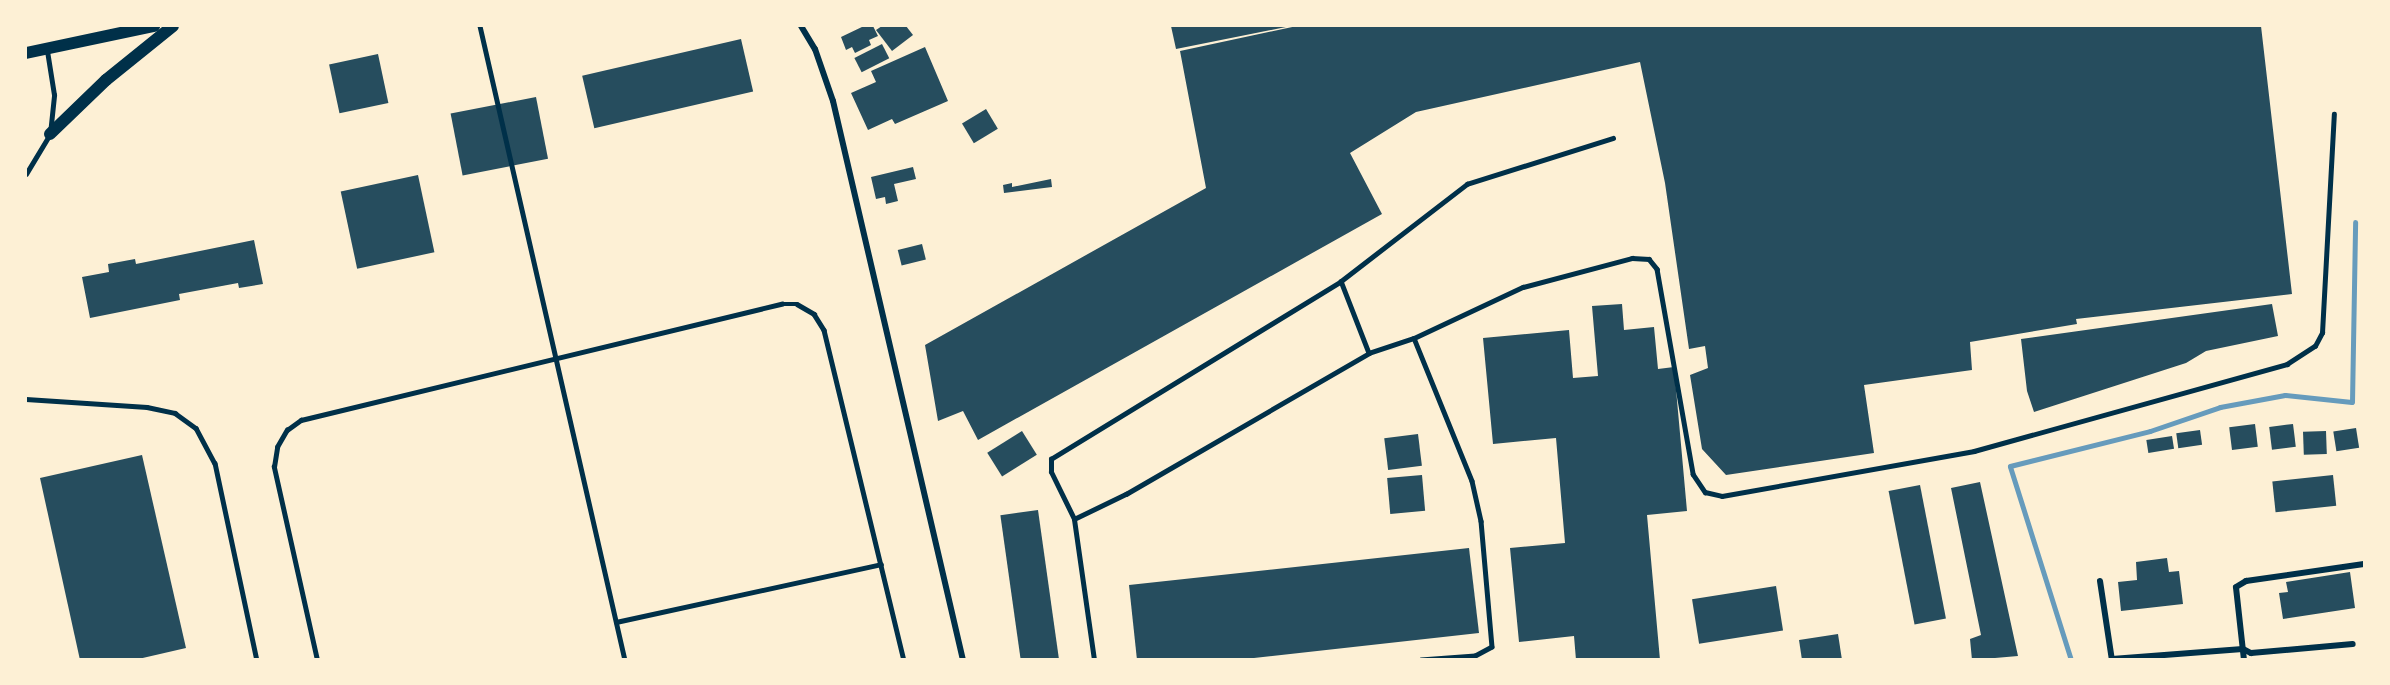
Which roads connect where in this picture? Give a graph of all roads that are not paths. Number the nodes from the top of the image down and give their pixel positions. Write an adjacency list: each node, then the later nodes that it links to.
1 (154, 26): 5 (main road)
2 (173, 26): 8 (main road)
3 (480, 26): 14 (lane)
4 (801, 26): 28 (street)
5 (46, 48): 6 (main road); 8 (lane)
6 (26, 53)
7 (2334, 114): 12 (lane)
8 (50, 134): 10 (lane)
9 (1613, 138): 11 (lane)
10 (26, 174)
11 (1341, 281): 13 (lane); 16 (lane)
12 (1414, 338): 13 (lane); 30 (lane)
13 (1369, 353): 16 (lane)
14 (557, 359): 17 (lane); 20 (lane); 25 (lane)
15 (26, 399): 24 (lane)
16 (1074, 519): 29 (lane)
17 (881, 564): 20 (lane); 27 (lane)
18 (2364, 564): 22 (street)
19 (2100, 581): 23 (street)
20 (616, 622): 26 (lane)
21 (2353, 644): 22 (street)
22 (2243, 649): 23 (street); 31 (street)
23 (2112, 659)
24 (257, 660)
25 (317, 660)
26 (625, 660)
27 (904, 660)
28 (963, 660)
29 (1094, 660)
30 (1421, 660)
31 (2244, 660)

